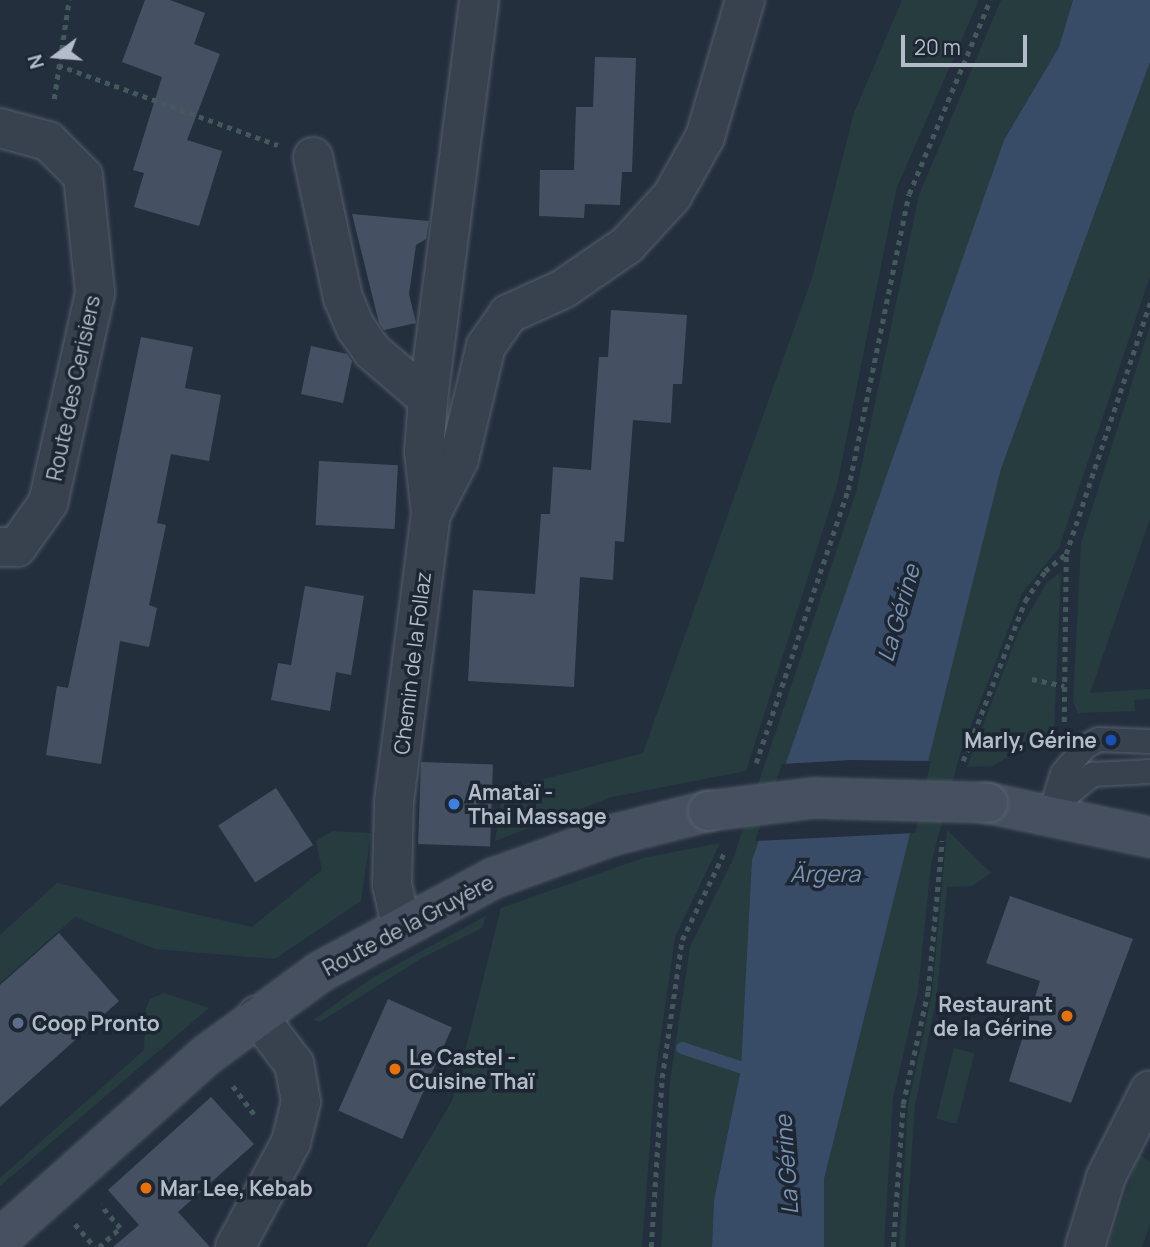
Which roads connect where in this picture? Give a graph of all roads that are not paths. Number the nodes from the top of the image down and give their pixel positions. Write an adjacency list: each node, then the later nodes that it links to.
1 (479, 0): 5 (street, Chemin de la Follaz)
2 (745, 0): 6 (street)
3 (0, 128): 7 (street, Route des Cerisiers)
4 (313, 157): 5 (street)
5 (428, 399): 6 (street, Chemin de la Follaz)
6 (431, 514): 12 (street, Chemin de la Follaz)
7 (0, 547)
8 (1150, 741): 10 (lane)
9 (1150, 772): 10 (lane)
10 (1050, 812): 11 (main road, Route de la Gruyère); 12 (main road, Route de la Gruyère, bridge)
11 (1150, 837)
12 (401, 926): 13 (main road, Route de la Gruyère)
13 (257, 1015): 15 (main road, Route de la Gruyère); 16 (street)
14 (1150, 1090): 17 (street)
15 (0, 1239)
16 (235, 1247)
17 (1085, 1247)

